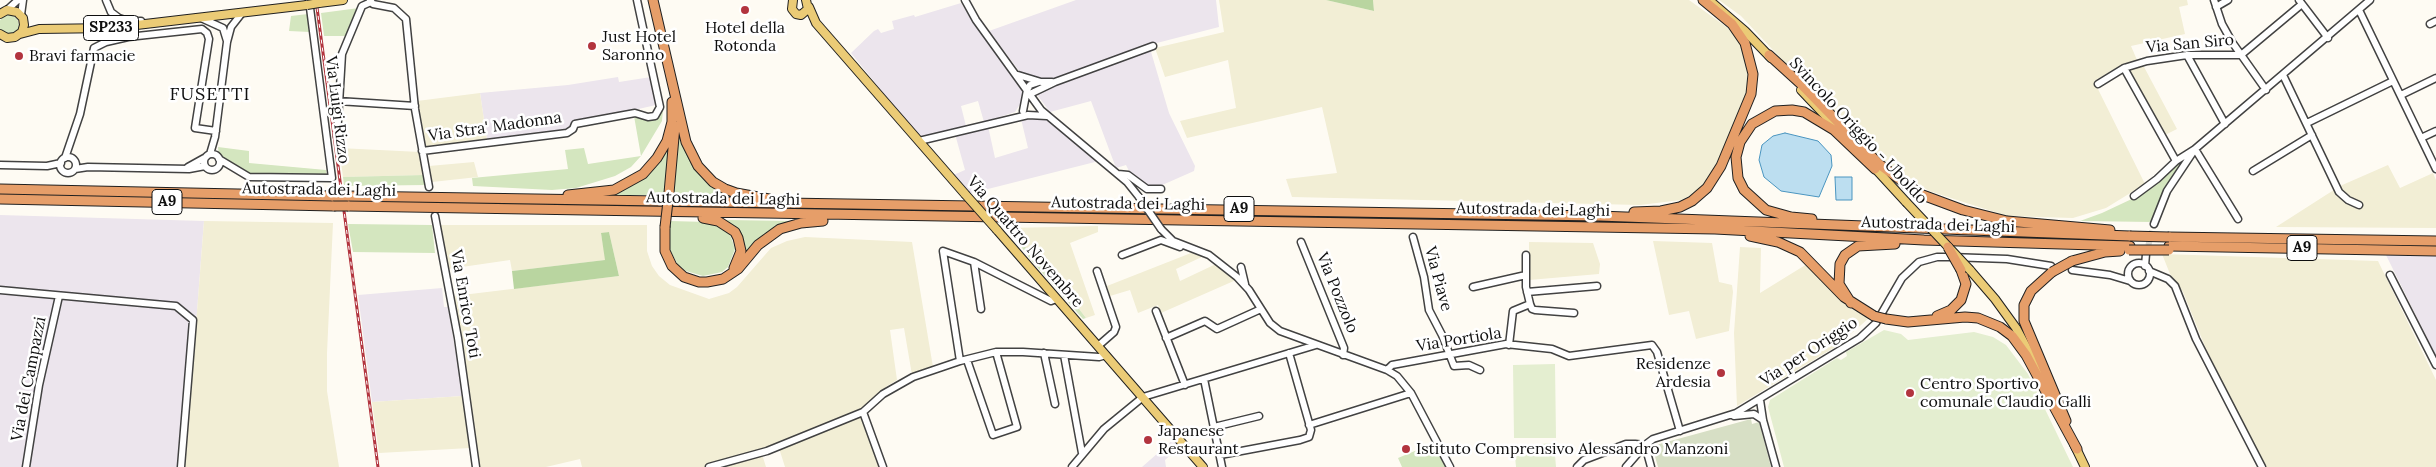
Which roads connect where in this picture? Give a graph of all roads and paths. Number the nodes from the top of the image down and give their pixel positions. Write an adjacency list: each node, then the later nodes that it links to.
1 (18, 0): 20 (street)
2 (23, 0): 25 (street)
3 (106, 0): 26 (street)
4 (343, 0): 15 (main road, SP233, bridge)
5 (638, 0): 65 (street, Via Stra' Madonna)
6 (648, 0): 51 (highway)
7 (653, 0): 51 (highway)
8 (965, 0): 40 (street)
9 (1703, 0): 89 (highway)
10 (1709, 0): 38 (main road, Svincolo Origgio - Uboldo)
11 (2228, 0): 18 (street)
12 (2370, 0): 19 (street)
13 (371, 1): 50 (street); 53 (street)
14 (791, 1): 23 (main road)
15 (308, 2): 21 (main road, SP233); 73 (street, Via Luigi Rizzo)
16 (2301, 2): 33 (street); 37 (street, Via San Siro)
17 (808, 3): 23 (main road); 27 (main road)
18 (2215, 3): 37 (street)
19 (2359, 10): 33 (street); 43 (street)
20 (4, 12): 25 (main road, SP233)
21 (242, 13): 22 (main road, SP233); 28 (street)
22 (224, 15): 24 (main road, SP233); 28 (street); 29 (street)
23 (801, 15): 27 (main road)
24 (200, 18): 26 (main road, SP233); 29 (street)
25 (23, 19): 30 (main road, SP233); 31 (main road)
26 (182, 20): 30 (main road, SP233)
27 (816, 23): 63 (main road, Via Quattro Novembre)
28 (231, 27): 34 (street)
29 (223, 28): 34 (street)
30 (39, 29): 31 (main road, SP233)
31 (20, 34): 32 (main road, SP233)
32 (1, 36)
33 (2328, 38): 41 (street)
34 (227, 42): 59 (street)
35 (1153, 46): 45 (street)
36 (2187, 55): 37 (street, Via San Siro); 39 (street, Via San Siro); 57 (street)
37 (2241, 55): 47 (street)
38 (1769, 56): 75 (main road, Svincolo Origgio - Uboldo); 95 (highway)
39 (2124, 68): 46 (street, Via San Siro); 68 (street)
40 (1017, 75): 44 (street); 48 (street)
41 (2283, 75): 47 (street); 56 (street)
42 (2436, 78): 49 (street)
43 (2393, 81): 49 (street); 56 (street)
44 (1041, 82): 45 (street); 48 (street)
45 (1055, 82): 48 (street)
46 (2098, 84)
47 (2266, 90): 57 (street)
48 (1029, 92): 52 (street); 54 (street)
49 (2401, 95): 62 (street)
50 (338, 101): 53 (street); 61 (street)
51 (673, 101): 84 (highway); 85 (highway); 118 (highway, bridge)
52 (1037, 105): 54 (street); 55 (street)
53 (415, 106): 65 (street)
54 (1026, 113): 55 (street); 63 (street)
55 (1047, 116): 78 (street)
56 (2307, 123): 60 (street)
57 (2225, 124): 64 (street)
58 (2436, 131): 62 (street)
59 (216, 134): 66 (street); 67 (street); 69 (street)
60 (2312, 135): 77 (street); 86 (street)
61 (337, 137)
62 (2421, 138): 76 (street)
63 (919, 141): 128 (main road, Via Quattro Novembre, bridge)
64 (2195, 149): 68 (street); 91 (street); 92 (street)
65 (422, 151): 79 (street)
66 (208, 155): 67 (street, Via Luigi Rizzo); 70 (street); 74 (street)
67 (218, 158): 72 (street); 73 (street, Via Luigi Rizzo)
68 (2176, 160): 82 (street)
69 (69, 164): 71 (street, Via Luigi Rizzo); 74 (street, Via Luigi Rizzo)
70 (206, 166): 72 (street, Via Luigi Rizzo); 74 (street, Via Luigi Rizzo)
71 (0, 167)
72 (217, 167): 73 (street, Via Luigi Rizzo)
73 (229, 167)
74 (185, 169)
75 (1875, 169): 94 (highway); 101 (main road, Svincolo Origgio - Uboldo, bridge)
76 (2436, 169)
77 (2253, 171)
78 (1118, 174): 81 (street); 102 (street, bridge)
79 (429, 187)
80 (0, 189): 84 (highway, Autostrada dei Laghi / A9, bridge)
81 (1161, 189)
82 (2134, 196)
83 (0, 199): 87 (highway, Autostrada dei Laghi / A9, bridge)
84 (524, 199): 85 (highway, Autostrada dei Laghi / A9)
85 (811, 204): 89 (highway, Autostrada dei Laghi / A9)
86 (2359, 205)
87 (658, 212): 90 (highway, Autostrada dei Laghi / A9); 118 (highway)
88 (435, 216): 171 (street, Via Enrico Toti)
89 (1599, 216): 94 (highway, Autostrada dei Laghi / A9)
90 (876, 217): 93 (highway, Autostrada dei Laghi / A9); 118 (highway)
91 (2238, 219)
92 (2154, 224)
93 (1716, 229): 100 (highway, Autostrada dei Laghi / A9); 129 (highway)
94 (1944, 230): 95 (highway, Autostrada dei Laghi / A9)
95 (2130, 234): 97 (highway, Autostrada dei Laghi / A9, bridge)
96 (1413, 237): 144 (street, Via Piave)
97 (2169, 241): 98 (highway, Autostrada dei Laghi / A9); 103 (highway, Autostrada dei Laghi / A9); 104 (highway, Autostrada dei Laghi / A9)
98 (2436, 241)
99 (1301, 242): 147 (street, Via Pozzolo)
100 (1992, 243): 103 (highway, Autostrada dei Laghi / A9); 129 (highway)
101 (1948, 247): 112 (highway, bridge)
102 (1191, 248): 105 (street); 122 (street)
103 (2130, 248): 108 (highway)
104 (2436, 251)
105 (1122, 254)
106 (1526, 255): 115 (street)
107 (974, 262): 128 (street); 131 (street); 148 (street)
108 (2072, 265): 111 (highway, bridge); 116 (street)
109 (1241, 266): 122 (street)
110 (2144, 267): 114 (street); 119 (street); 120 (street)
111 (2051, 269): 156 (street, Via per Origgio); 166 (highway)
112 (1966, 270): 135 (highway); 166 (main road)
113 (1097, 271): 140 (street)
114 (2128, 272): 116 (street); 121 (street)
115 (1526, 275): 124 (street); 126 (street)
116 (2110, 275): 121 (street)
117 (2390, 275): 149 (street)
118 (728, 276)
119 (2168, 279): 120 (street); 183 (street)
120 (2147, 280): 121 (street)
121 (2130, 281)
122 (1246, 285): 132 (street)
123 (1597, 286): 126 (street)
124 (1473, 287)
125 (0, 290): 127 (street)
126 (1527, 292): 130 (street)
127 (59, 296): 169 (street, Via dei Campazzi); 170 (street)
128 (1056, 298): 140 (main road, Via Quattro Novembre)
129 (1851, 303): 135 (highway, bridge)
130 (1530, 304): 134 (street); 138 (street)
131 (981, 309)
132 (1261, 309): 136 (street); 137 (street)
133 (1156, 311): 136 (street)
134 (1574, 313)
135 (1925, 321): 166 (highway)
136 (1166, 338): 153 (street)
137 (1303, 340): 139 (street); 142 (street)
138 (1509, 344): 144 (street, Via Portiola); 164 (street, Via Portiola)
139 (1316, 345): 142 (street); 147 (street)
140 (1098, 346): 146 (main road, Via Quattro Novembre)
141 (996, 352): 143 (street); 148 (street); 148 (street)
142 (1292, 352): 152 (street); 162 (street)
143 (1044, 354): 145 (street); 157 (street)
144 (1450, 354): 150 (street, Via Portiola); 151 (street)
145 (1064, 355): 146 (street); 167 (street)
146 (1106, 355): 155 (main road, Via Quattro Novembre)
147 (1344, 355): 150 (street)
148 (964, 361): 158 (street)
149 (2436, 364)
150 (1387, 370): 154 (street)
151 (1480, 370)
152 (1204, 379): 153 (street); 163 (street)
153 (1185, 385): 155 (street)
154 (1410, 393): 162 (street); 177 (street)
155 (1143, 397): 167 (street); 175 (main road, Via Quattro Novembre)
156 (1759, 401): 160 (street, Via per Origgio); 161 (street)
157 (1055, 404)
158 (863, 412): 172 (street); 173 (street)
159 (1258, 416): 163 (street)
160 (1724, 418): 161 (street); 164 (street, Via per Origgio)
161 (1763, 420): 181 (street)
162 (1309, 425): 168 (street)
163 (1214, 427): 168 (street)
164 (1680, 431): 165 (street, Via per Origgio)
165 (1645, 445): 178 (street); 179 (street, Via per Origgio); 180 (street)
166 (2076, 449): 182 (main road)
167 (1082, 453): 174 (street)
168 (1220, 456): 176 (street)
169 (26, 467)
170 (182, 467)
171 (476, 467)
172 (709, 467)
173 (883, 467)
174 (1072, 467)
175 (1203, 467)
176 (1222, 467)
177 (1450, 467)
178 (1577, 467)
179 (1626, 467)
180 (1651, 467)
181 (1776, 467)
182 (2085, 467)
183 (2262, 467)

